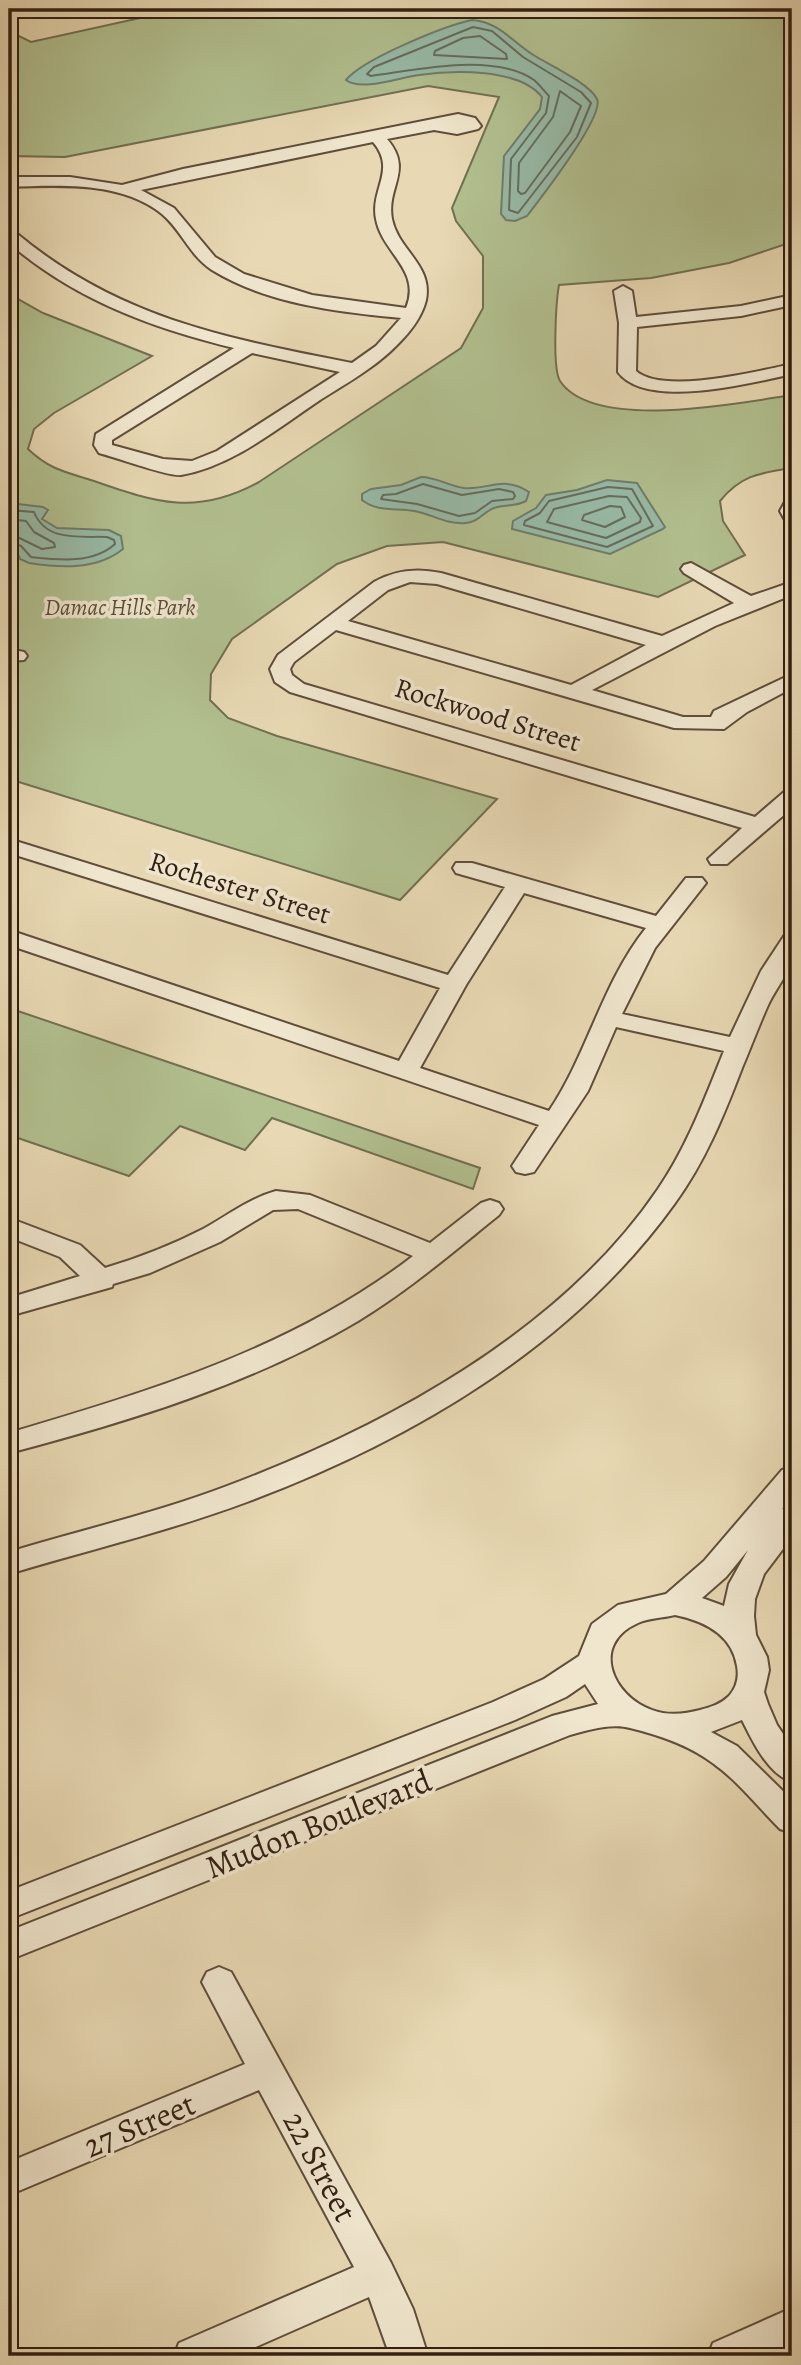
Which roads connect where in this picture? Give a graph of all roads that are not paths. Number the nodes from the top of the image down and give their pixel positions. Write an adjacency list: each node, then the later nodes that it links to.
1 (434, 125): 2 (street)
2 (376, 136): 4 (street); 8 (street)
3 (9, 182): 4 (street)
4 (140, 190): 8 (street)
5 (9, 235): 10 (street)
6 (622, 291): 9 (street)
7 (792, 300): 9 (street)
8 (413, 314): 11 (street)
9 (628, 323): 12 (street)
10 (247, 348): 11 (street); 13 (street)
11 (353, 369): 14 (street)
12 (792, 369)
13 (124, 455): 15 (street)
14 (224, 455): 15 (street)
15 (161, 465)
16 (792, 506): 17 (street)
17 (792, 516)
18 (691, 569): 20 (street)
19 (792, 588): 20 (street, Rockwood Street)
20 (748, 603): 22 (street, Rockwood Street)
21 (333, 623): 22 (street, Rockwood Street); 24 (street, Rockwood Street); 26 (street, Rockwood Street)
22 (662, 643): 24 (street, Rockwood Street)
23 (792, 680): 24 (street, Rockwood Street)
24 (573, 692)
25 (792, 797): 26 (street)
26 (757, 825): 28 (street)
27 (9, 846): 35 (street, Rochester Street)
28 (719, 859)
29 (464, 867): 31 (street)
30 (694, 883): 32 (street)
31 (518, 884): 32 (street); 35 (street)
32 (660, 925): 36 (street)
33 (9, 937): 38 (street)
34 (792, 941): 37 (street)
35 (454, 985): 38 (street)
36 (610, 1012): 37 (street); 39 (street)
37 (739, 1040): 49 (street)
38 (407, 1071): 39 (street)
39 (556, 1122): 40 (street)
40 (525, 1166)
41 (489, 1209): 43 (street)
42 (9, 1227): 44 (street)
43 (433, 1254): 44 (street); 46 (street)
44 (102, 1281): 45 (street)
45 (9, 1307)
46 (9, 1443)
47 (792, 1477): 50 (street)
48 (792, 1517): 51 (street)
49 (9, 1563)
50 (675, 1604): 51 (street); 52 (street)
51 (741, 1635): 53 (street)
52 (592, 1663): 54 (street); 58 (street, Mudon Boulevard)
53 (749, 1693): 55 (street); 56 (street)
54 (630, 1715): 55 (street); 59 (street, Mudon Boulevard)
55 (675, 1727): 57 (street)
56 (792, 1769)
57 (792, 1820)
58 (9, 1905)
59 (9, 1946)
60 (219, 1982): 61 (street, 22 Street)
61 (269, 2070): 62 (street, 27 Street); 63 (street, 22 Street)
62 (9, 2179)
63 (378, 2275): 66 (street); 67 (street, 22 Street)
64 (792, 2326): 65 (street)
65 (738, 2354)
66 (193, 2356)
67 (409, 2356)

